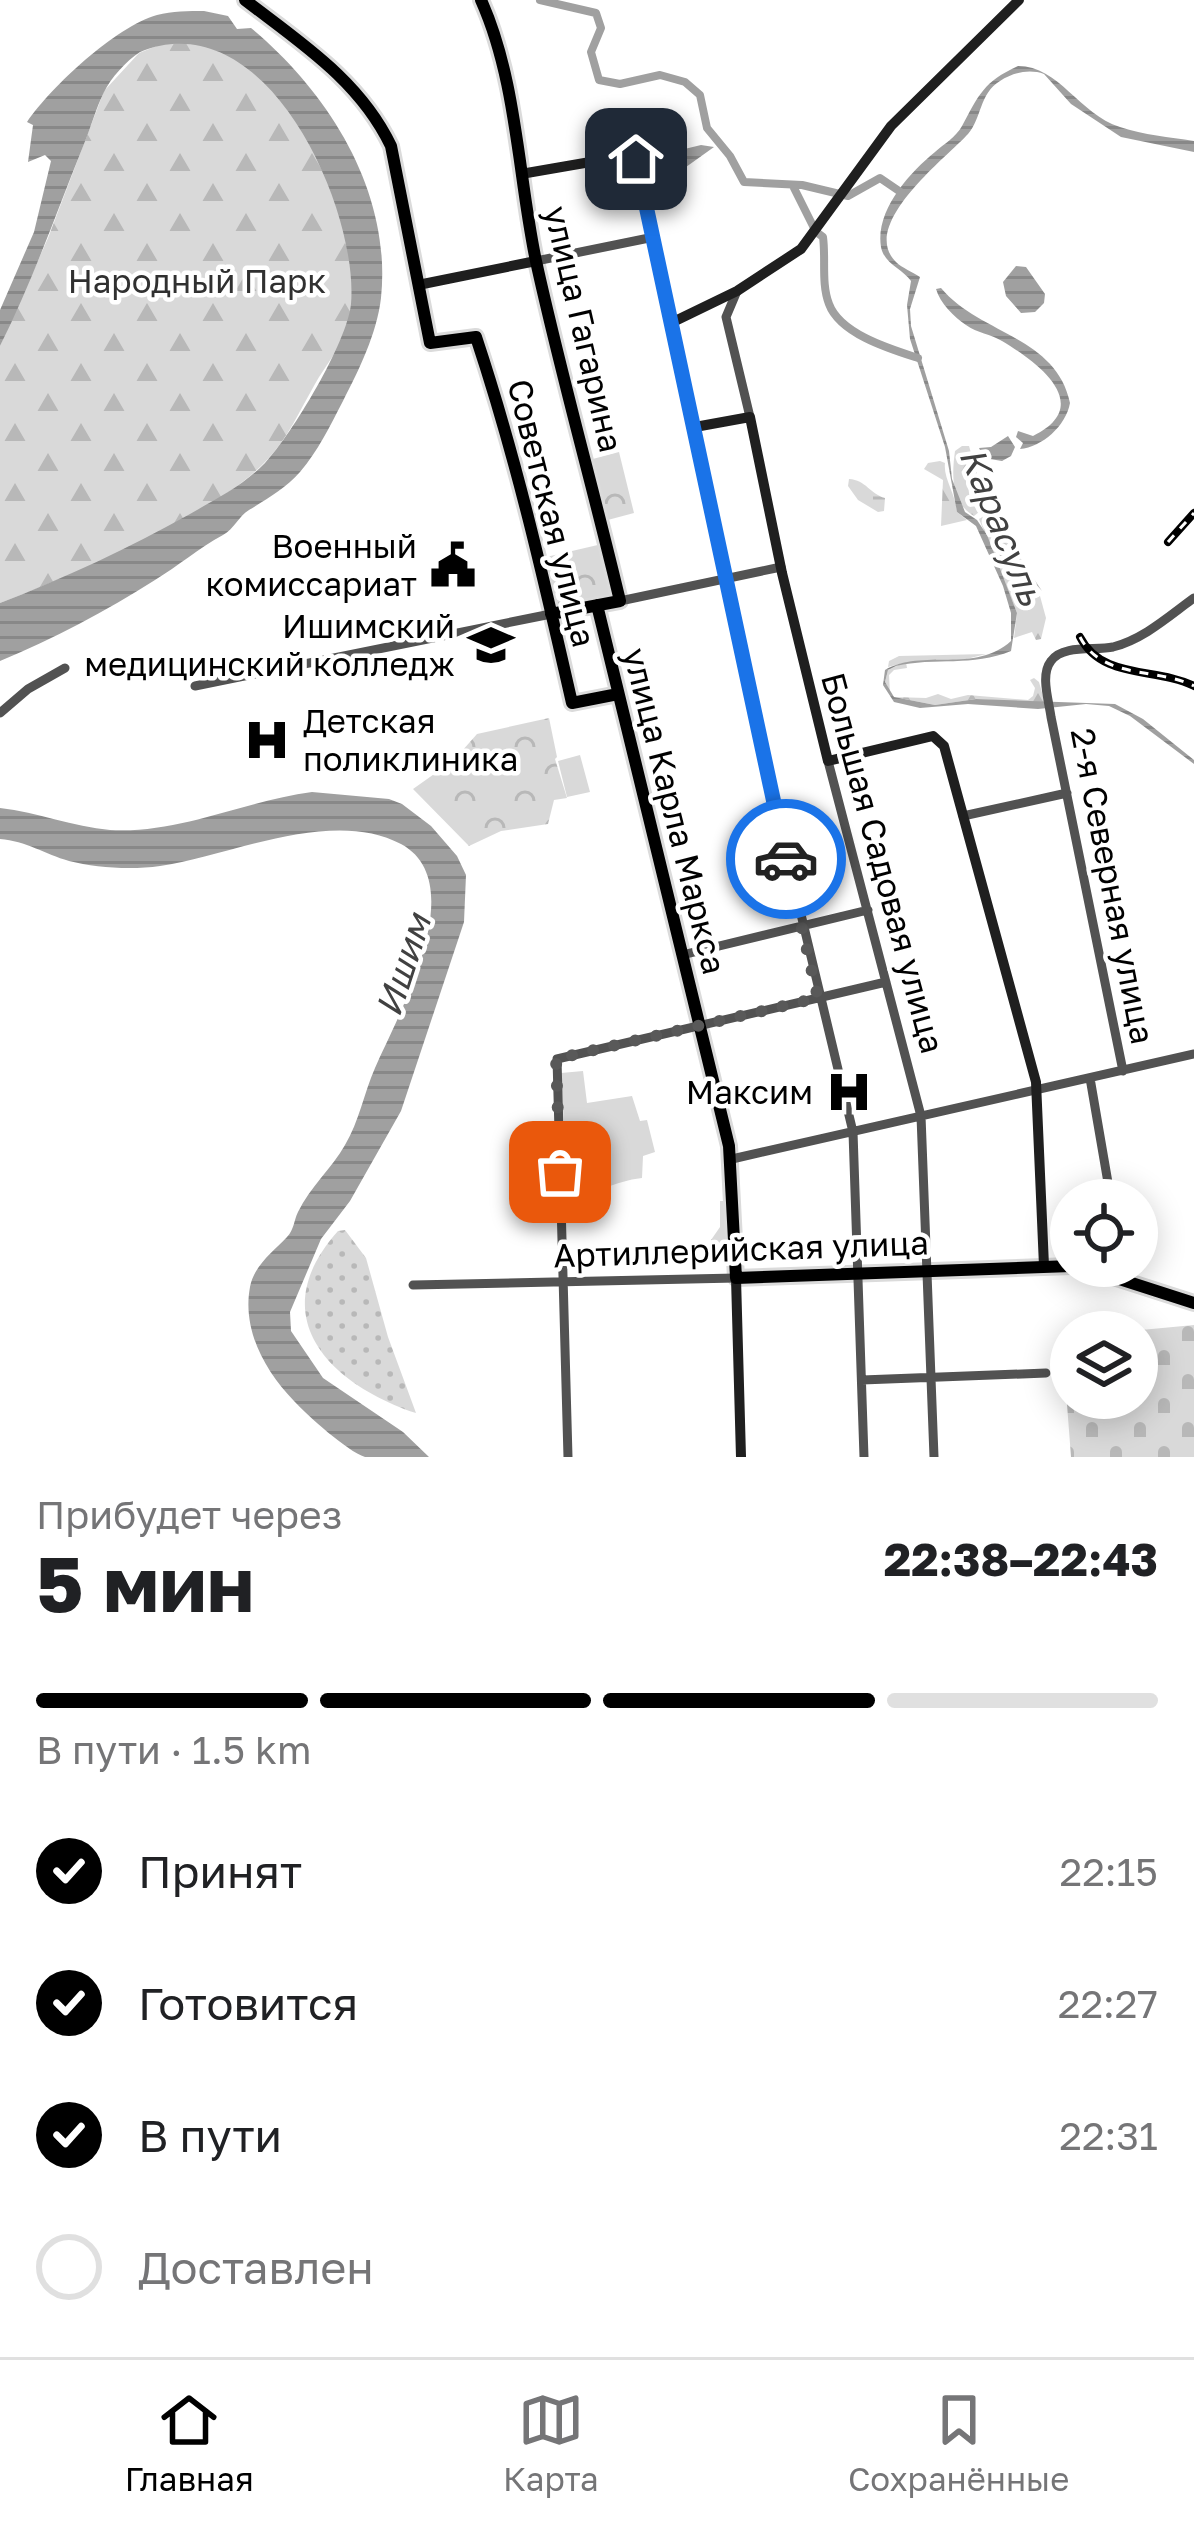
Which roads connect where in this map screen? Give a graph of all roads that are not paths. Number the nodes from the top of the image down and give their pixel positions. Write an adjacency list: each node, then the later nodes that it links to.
1 (245, 0): 5 (main road)
2 (262, 0): 5 (street)
3 (481, 0): 6 (main road, улица Гагарина)
4 (1019, 0): 10 (main road)
5 (265, 16): 9 (main road)
6 (521, 174): 7 (main road); 8 (main road, улица Гагарина)
7 (654, 237): 8 (street); 11 (main road)
8 (536, 261): 9 (main road); 17 (main road, улица Гагарина)
9 (418, 285): 19 (main road, Советская улица)
10 (737, 291): 11 (main road); 12 (street, Большая Садовая улица)
11 (673, 322): 13 (main road)
12 (750, 417): 13 (main road); 14 (main road, Большая Садовая улица)
13 (694, 427): 15 (street)
14 (781, 567): 15 (street); 24 (main road, Большая Садовая улица)
15 (728, 578): 17 (street); 28 (street)
16 (1194, 598): 25 (street, 2-я Северная улица)
17 (620, 601): 18 (main road)
18 (597, 605): 19 (main road); 22 (main road, улица Карла Маркса)
19 (551, 614): 21 (street); 22 (main road, Советская улица)
20 (65, 668): 23 (street)
21 (195, 686)
22 (618, 694): 29 (main road, улица Карла Маркса)
23 (0, 713)
24 (828, 761): 26 (main road); 27 (street, Большая Садовая улица)
25 (1067, 793): 26 (street); 34 (street, 2-я Северная улица)
26 (963, 816): 36 (main road)
27 (868, 910): 28 (street); 30 (street, Большая Садовая улица)
28 (802, 924): 29 (street); 31 (street)
29 (682, 956): 32 (main road, улица Карла Маркса)
30 (886, 982): 31 (street); 37 (street, Большая Садовая улица)
31 (818, 998): 32 (street); 38 (street)
32 (700, 1026): 39 (main road, улица Карла Маркса); 46 (street)
33 (1194, 1054): 34 (street)
34 (1123, 1071): 35 (street)
35 (1090, 1078): 36 (street); 40 (street)
36 (1037, 1090): 37 (street); 41 (main road)
37 (921, 1116): 38 (street); 43 (street, Большая Садовая улица)
38 (853, 1132): 39 (street); 44 (street)
39 (732, 1159): 45 (main road, улица Карла Маркса)
40 (1107, 1179)
41 (1045, 1266): 42 (main road, Артиллерийская улица); 43 (main road, Артиллерийская улица)
42 (1050, 1266)
43 (927, 1270): 44 (main road, Артиллерийская улица); 51 (street, Большая Садовая улица)
44 (859, 1272): 45 (main road, Артиллерийская улица); 52 (street)
45 (736, 1277): 46 (street, Артиллерийская улица); 54 (main road, улица Карла Маркса)
46 (563, 1282): 47 (street, Артиллерийская улица); 53 (street)
47 (413, 1285)
48 (1157, 1287): 49 (main road, Артиллерийская улица)
49 (1194, 1303)
50 (1046, 1373): 51 (street)
51 (931, 1378): 52 (street); 56 (street, Большая Садовая улица)
52 (862, 1380): 55 (street)
53 (568, 1457)
54 (741, 1457)
55 (863, 1457)
56 (934, 1457)

